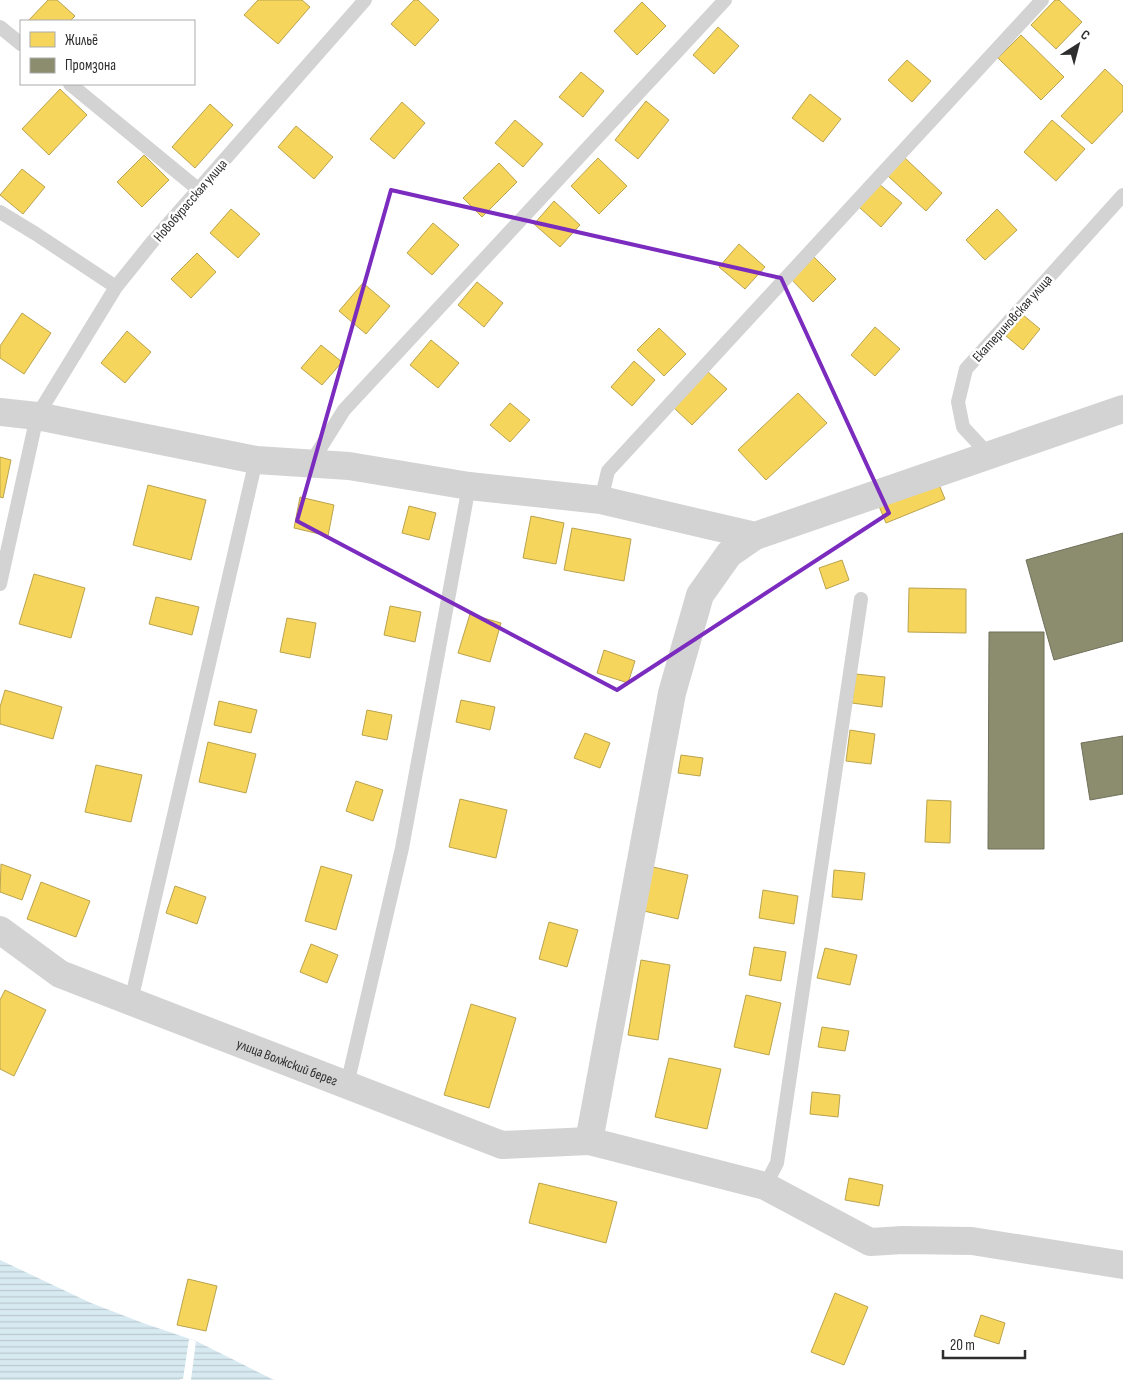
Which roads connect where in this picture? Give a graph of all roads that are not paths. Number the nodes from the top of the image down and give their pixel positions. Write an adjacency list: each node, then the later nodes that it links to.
1 (725, 0): 16 (lane)
2 (1042, 0): 18 (lane)
3 (359, 2): 7 (lane, Новобурасская улица)
4 (0, 27): 5 (lane)
5 (20, 43)
6 (71, 85): 7 (lane)
7 (198, 190): 10 (lane, Новобурасская улица)
8 (1123, 195): 14 (lane, Екатериновская улица)
9 (0, 212): 10 (lane)
10 (116, 287): 13 (lane, Новобурасская улица)
11 (1123, 409): 14 (street)
12 (0, 412): 13 (street)
13 (37, 416): 15 (street); 20 (lane, Новобурасская улица)
14 (988, 454): 19 (street)
15 (256, 460): 16 (street); 23 (lane)
16 (311, 463): 17 (street)
17 (469, 486): 18 (street); 24 (lane)
18 (601, 500): 19 (street)
19 (755, 536): 25 (street)
20 (0, 584)
21 (861, 599): 26 (lane)
22 (0, 930): 23 (street, улица Волжский берег)
23 (131, 1001): 24 (street, улица Волжский берег)
24 (347, 1085): 25 (street, улица Волжский берег)
25 (589, 1141): 26 (street, улица Волжский берег)
26 (765, 1186): 27 (street, улица Волжский берег)
27 (1123, 1265)

